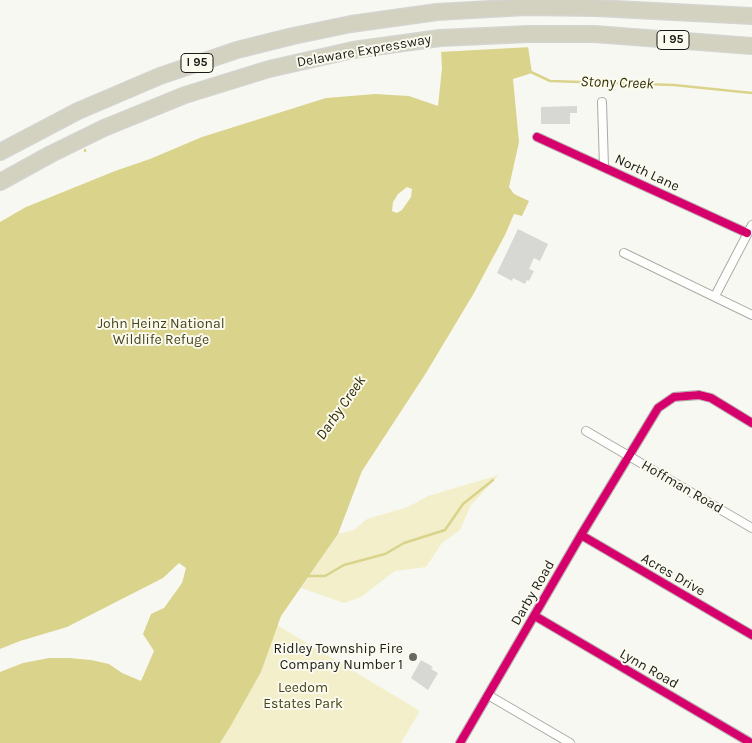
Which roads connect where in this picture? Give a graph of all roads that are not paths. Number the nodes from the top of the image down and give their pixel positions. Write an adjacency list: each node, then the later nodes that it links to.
1 (752, 16): 5 (highway, Delaware Expressway / I 95)
2 (752, 46): 7 (highway, Delaware Expressway / I 95)
3 (602, 102): 6 (street)
4 (537, 137): 6 (street, North Lane)
5 (0, 152)
6 (604, 167): 9 (street, North Lane)
7 (0, 182)
8 (752, 225): 9 (street)
9 (747, 233): 11 (street)
10 (624, 253): 11 (street)
11 (715, 296): 12 (street)
12 (752, 315)
13 (752, 423): 15 (street, Darby Road)
14 (586, 431): 15 (street, Hoffman Road)
15 (629, 457): 16 (street, Hoffman Road); 17 (street, Darby Road)
16 (752, 528)
17 (581, 535): 18 (street, Darby Road); 19 (street, Acres Drive)
18 (535, 616): 20 (street, Darby Road); 23 (street, Lynn Road)
19 (752, 635)
20 (488, 695): 21 (street, Darby Road); 22 (street)
21 (460, 743)
22 (570, 743)
23 (751, 743)

